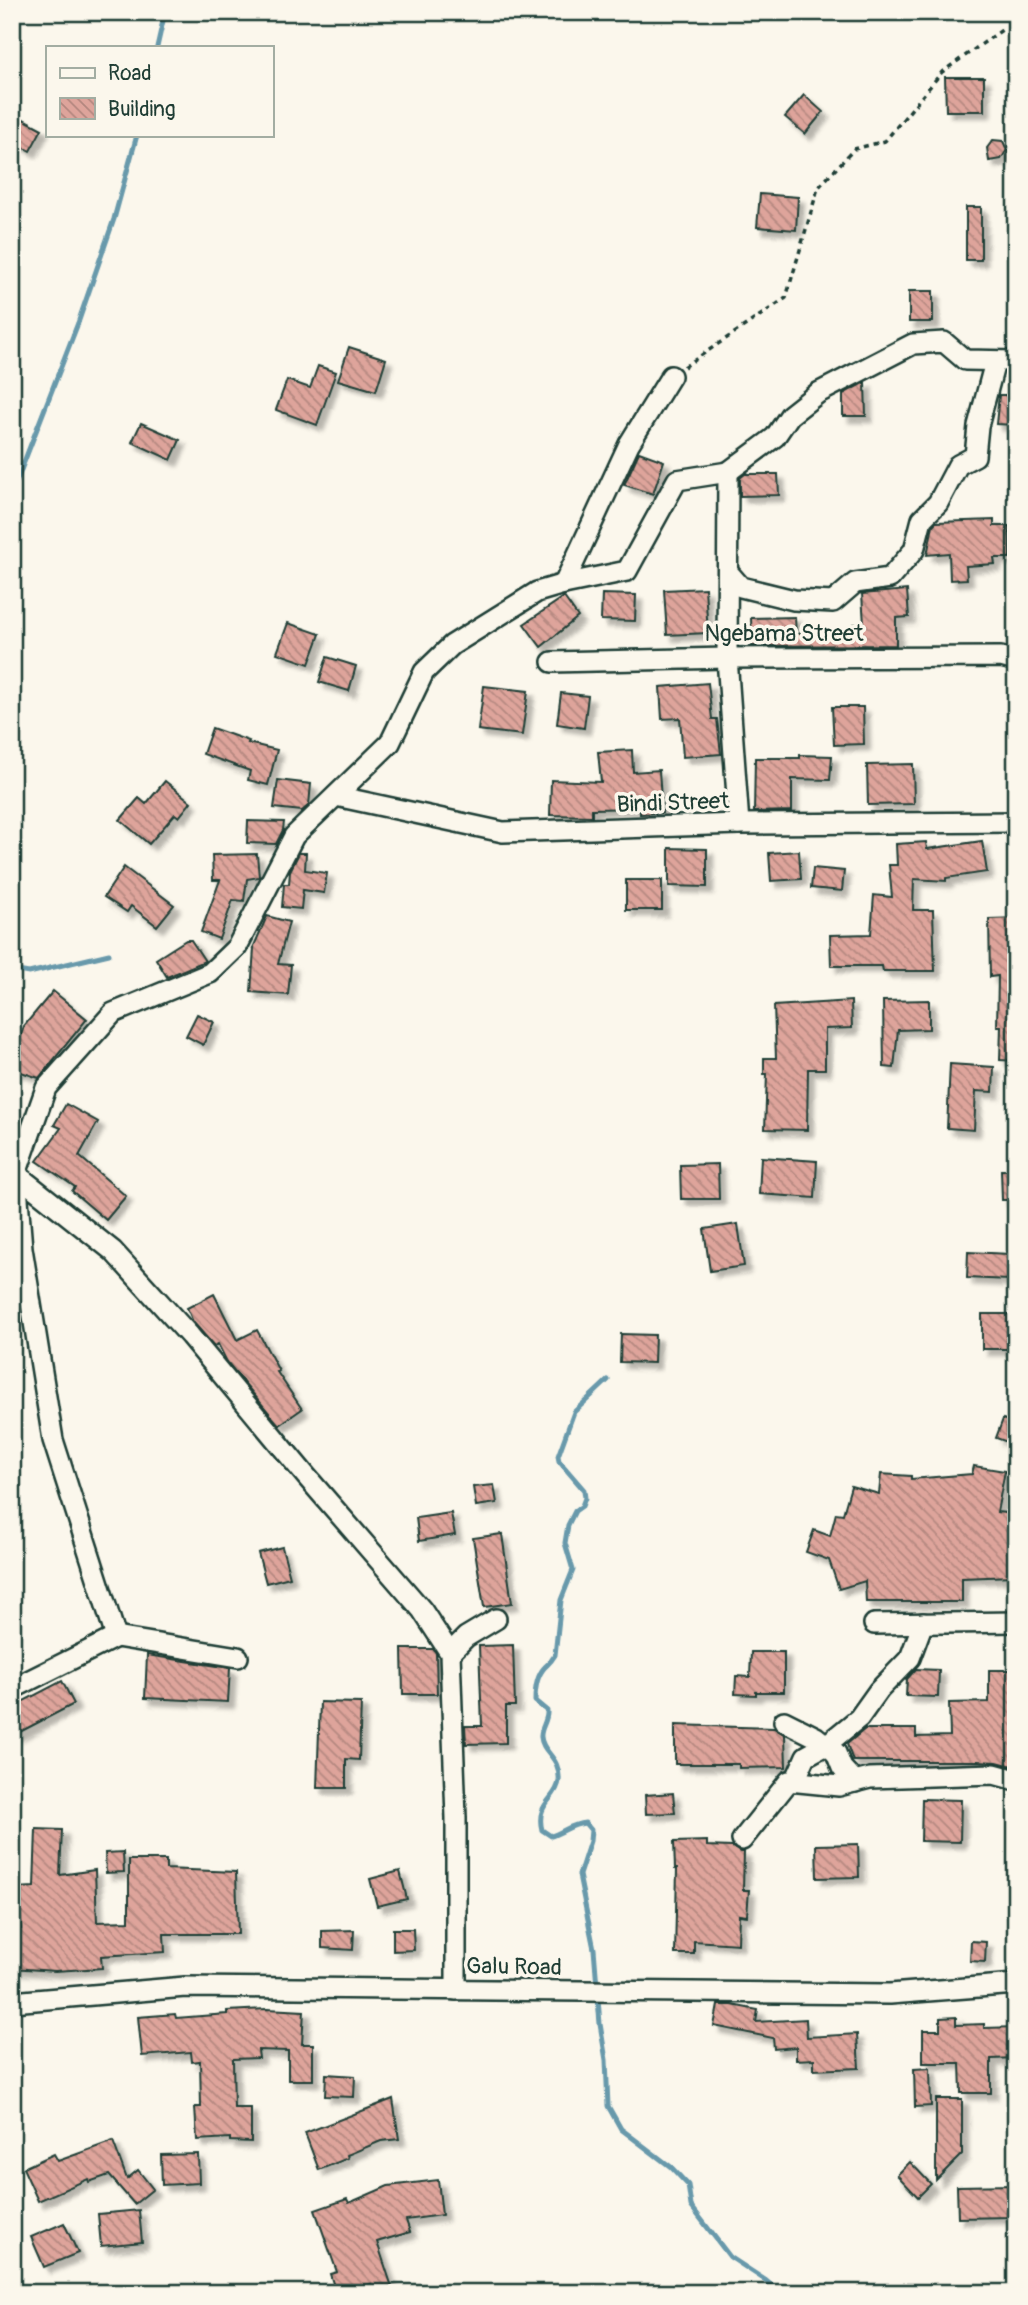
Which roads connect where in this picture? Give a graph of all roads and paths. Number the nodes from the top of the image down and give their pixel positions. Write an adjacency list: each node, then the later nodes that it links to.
1 (1016, 19): 4 (path)
2 (1016, 361): 3 (street)
3 (995, 362): 5 (street); 6 (street)
4 (671, 376): 7 (street)
5 (728, 472): 6 (street); 7 (street)
6 (728, 572): 8 (street)
7 (564, 584): 11 (street)
8 (727, 658): 9 (street, Ngebama Street); 10 (street, Ngebama Street); 13 (street)
9 (1016, 661)
10 (552, 662)
11 (335, 796): 13 (street, Bindi Street); 14 (street)
12 (1016, 822): 13 (street, Bindi Street)
13 (740, 824)
14 (16, 1174): 15 (street); 21 (street)
15 (17, 1252): 20 (street)
16 (496, 1619): 21 (street)
17 (1016, 1622): 18 (street)
18 (923, 1623): 19 (street); 25 (street)
19 (874, 1624)
20 (116, 1637): 22 (street); 23 (street)
21 (450, 1653): 31 (street)
22 (238, 1657)
23 (12, 1689)
24 (785, 1721): 25 (street)
25 (826, 1745): 27 (street); 28 (street)
26 (1016, 1780): 28 (street)
27 (795, 1781): 28 (street); 29 (street)
28 (855, 1782)
29 (742, 1840)
30 (1016, 1983): 31 (street, Galu Road)
31 (456, 1990): 32 (street, Galu Road)
32 (12, 2002)

